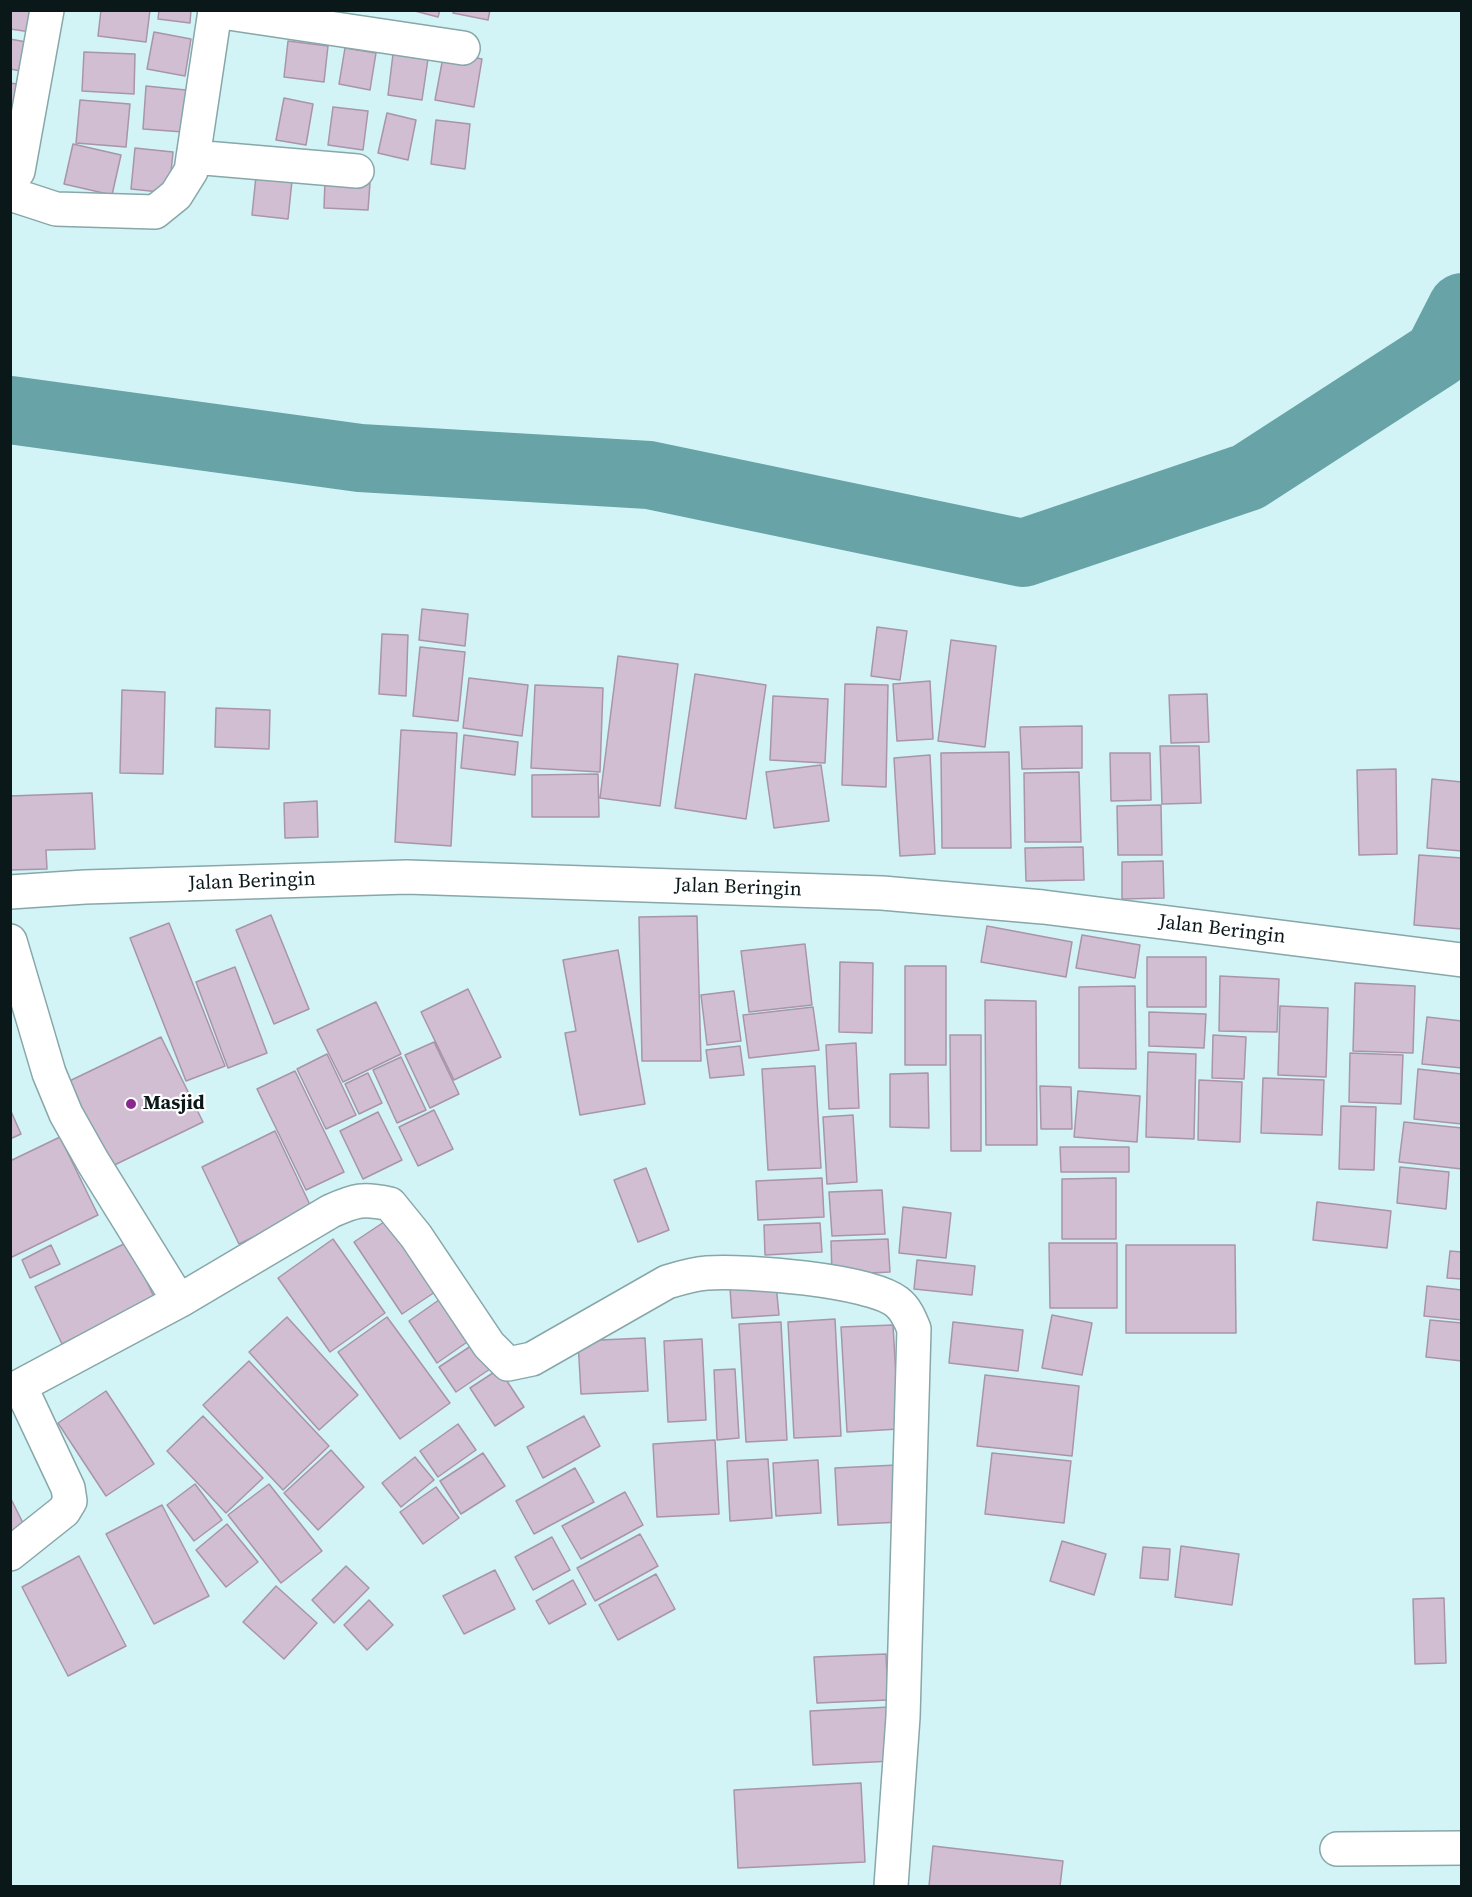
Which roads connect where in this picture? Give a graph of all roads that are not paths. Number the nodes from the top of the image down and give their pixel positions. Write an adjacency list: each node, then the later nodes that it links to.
1 (47, 10): 5 (street)
2 (463, 48): 3 (street)
3 (194, 157): 4 (street); 6 (street)
4 (357, 171)
5 (10, 183)
6 (10, 194)
7 (10, 892): 9 (street, Jalan Beringin)
8 (10, 941): 10 (street)
9 (1461, 960)
10 (179, 1300): 11 (street); 15 (street)
11 (15, 1389): 12 (street)
12 (10, 1554)
13 (1461, 1848): 14 (street)
14 (1337, 1849)
15 (891, 1887)

